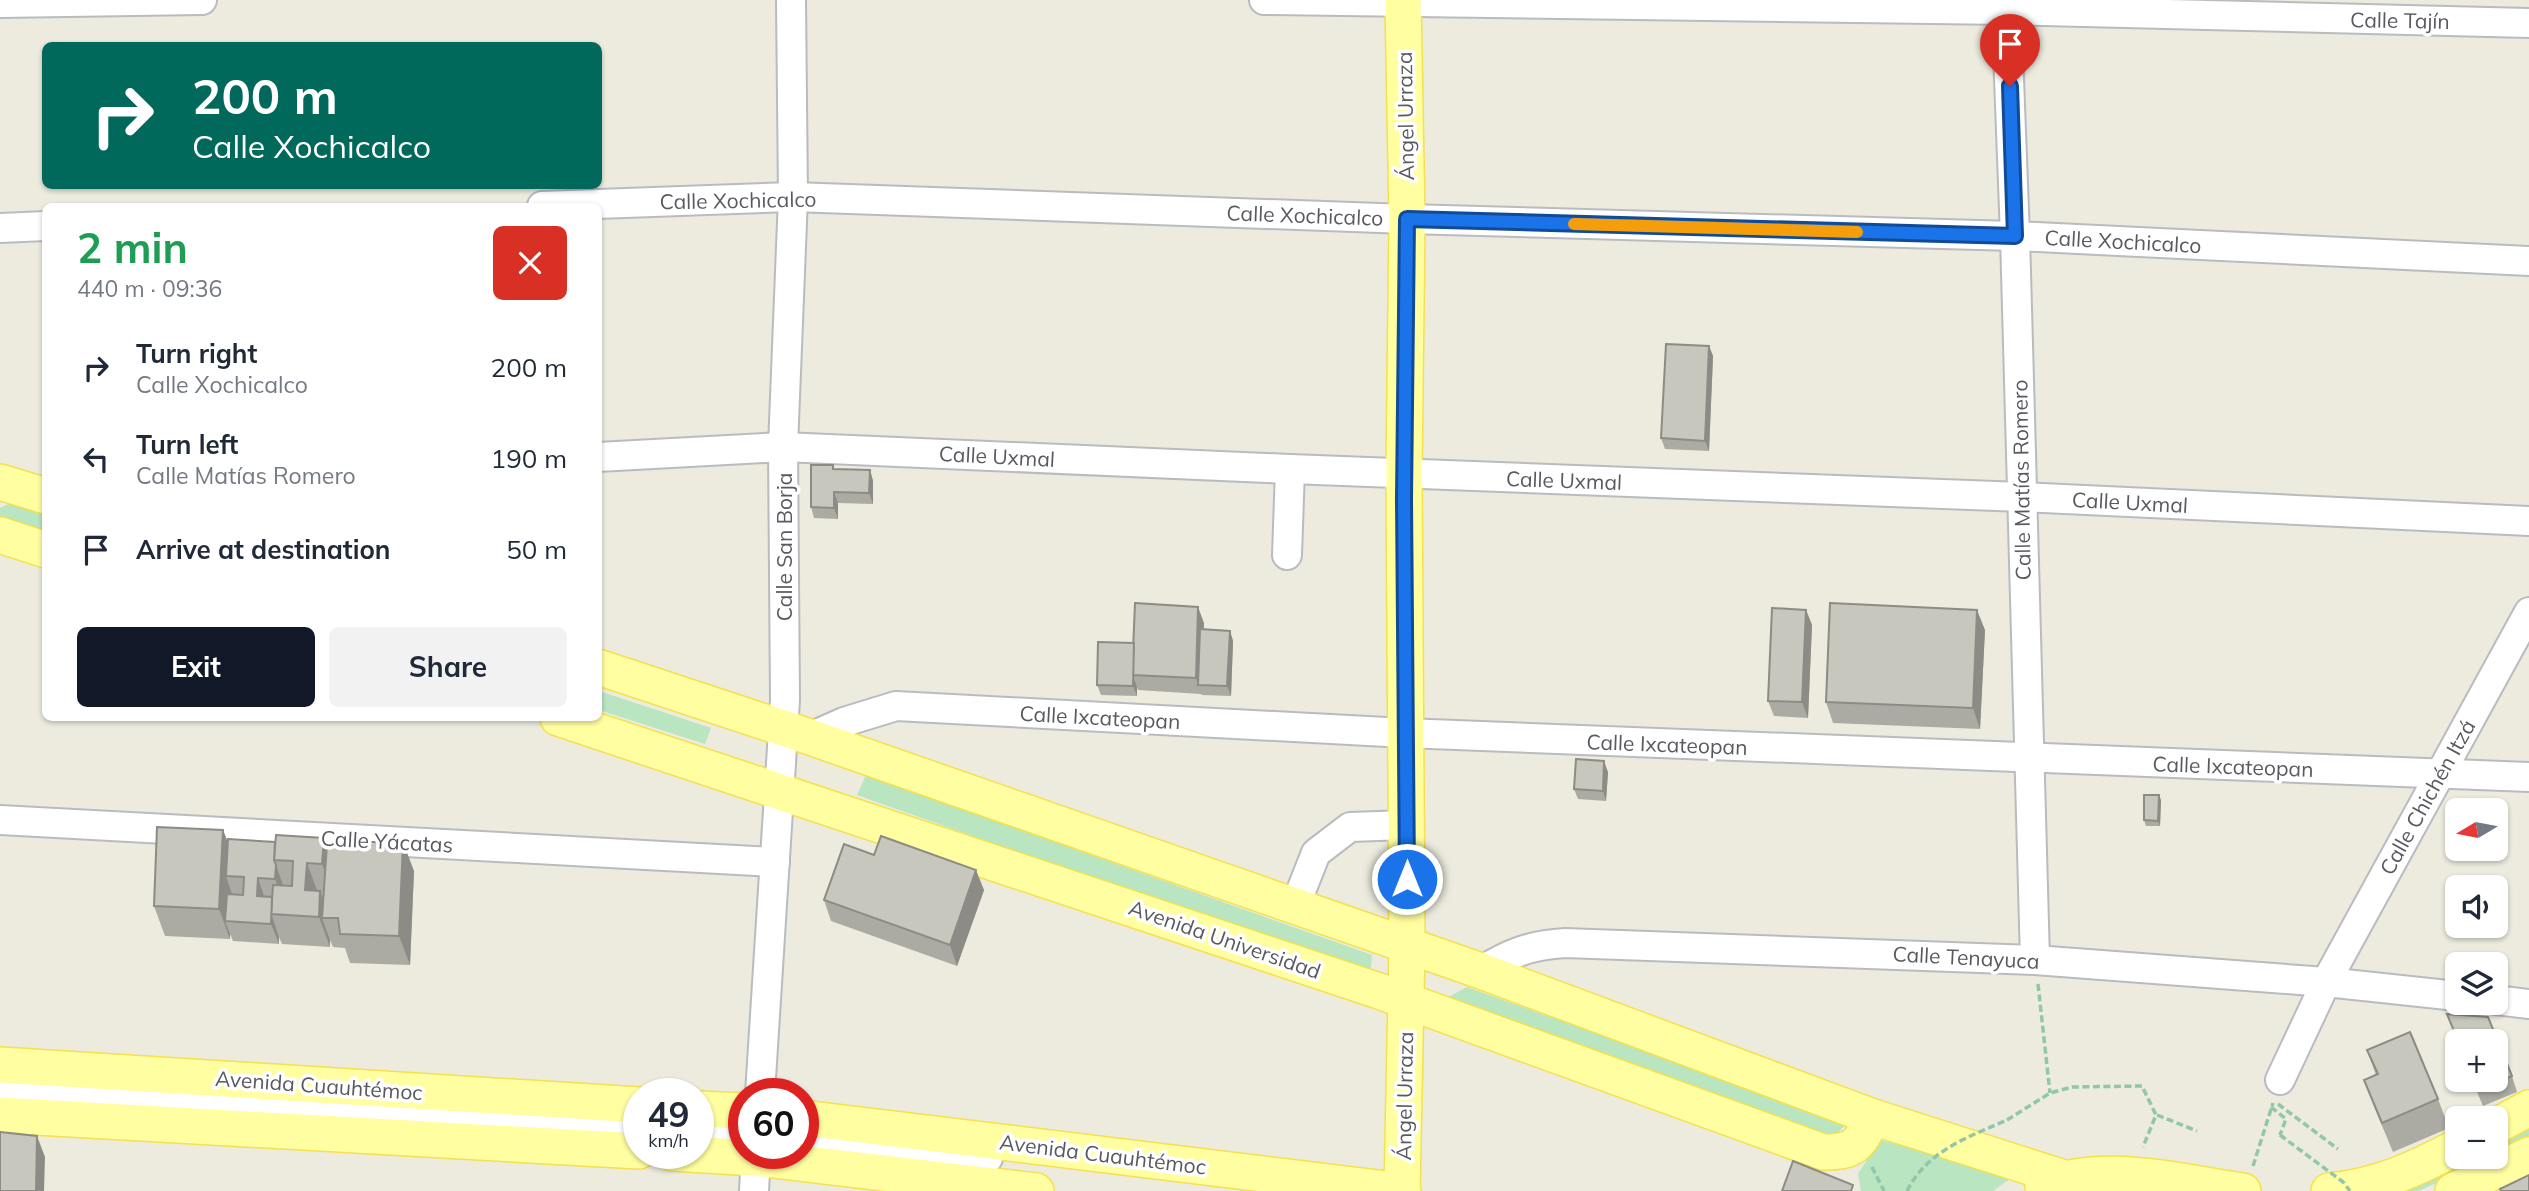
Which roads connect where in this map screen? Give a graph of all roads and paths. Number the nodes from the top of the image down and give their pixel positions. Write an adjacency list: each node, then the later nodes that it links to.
1 (202, 0): 5 (street)
2 (791, 0): 8 (street, Calle San Borja)
3 (1264, 0): 4 (street, Calle Tajín)
4 (1403, 1): 6 (street, Calle Tajín); 10 (main road, Ángel Urraza)
5 (0, 3)
6 (2007, 5): 7 (street, Calle Tajín); 13 (street, Calle Matías Romero)
7 (2529, 23)
8 (793, 197): 9 (street, Calle Xochicalco); 10 (street, Calle Xochicalco); 15 (street, Calle San Borja)
9 (602, 204)
10 (1407, 219): 13 (street, Calle Xochicalco); 18 (main road, Ángel Urraza)
11 (42, 226): 12 (street)
12 (0, 228)
13 (2015, 236): 14 (street, Calle Xochicalco); 19 (street, Calle Matías Romero)
14 (2529, 261)
15 (783, 447): 16 (street, Calle Uxmal); 17 (street, Calle Uxmal); 28 (street, Calle San Borja)
16 (602, 457)
17 (1290, 469): 18 (street, Calle Uxmal); 23 (street)
18 (1404, 474): 19 (street, Calle Uxmal); 27 (main road, Ángel Urraza)
19 (2022, 497): 20 (street, Calle Uxmal); 29 (street, Calle Matías Romero)
20 (2529, 521)
21 (0, 535): 22 (main road)
22 (42, 549)
23 (1287, 555)
24 (2529, 612): 30 (street, Calle Chichén Itzá)
25 (602, 668): 28 (main road)
26 (567, 721): 32 (main road, Avenida Universidad)
27 (1405, 733): 28 (street, Calle Ixcateopan); 29 (street, Calle Ixcateopan); 34 (main road, Ángel Urraza)
28 (797, 734): 32 (street, Calle San Borja); 36 (main road)
29 (2029, 758): 30 (street, Calle Ixcateopan); 38 (street, Calle Matías Romero)
30 (2441, 773): 31 (street, Calle Ixcateopan); 40 (street, Calle Chichén Itzá)
31 (2529, 777)
32 (779, 790): 35 (street, Calle San Borja); 42 (main road, Avenida Universidad)
33 (0, 820): 35 (street, Calle Yácatas)
34 (1407, 825): 36 (street); 37 (main road, Ángel Urraza)
35 (775, 862): 46 (street, Calle San Borja)
36 (1295, 906): 37 (main road)
37 (1407, 945): 39 (main road); 42 (main road, Ángel Urraza)
38 (2035, 960): 39 (street, Calle Tenayuca); 40 (street, Calle Tenayuca); 49 (path)
39 (1481, 971): 55 (main road)
40 (2326, 982): 41 (street, Calle Tenayuca); 47 (street, Calle Chichén Itzá)
41 (2445, 995)
42 (1407, 1001): 55 (main road, Avenida Universidad); 74 (main road, Ángel Urraza)
43 (2508, 1001): 44 (street)
44 (2529, 1004)
45 (0, 1065): 50 (main road, Avenida Cuauhtémoc)
46 (761, 1078)
47 (2280, 1080)
48 (0, 1088): 58 (street)
49 (2050, 1093): 54 (path); 75 (path, bridge)
50 (623, 1104)
51 (2272, 1107): 61 (path); 69 (path); 78 (path, bridge)
52 (2529, 1108): 56 (main road)
53 (0, 1115): 62 (main road)
54 (2156, 1115): 59 (path); 67 (path)
55 (1873, 1117): 68 (main road)
56 (2508, 1119)
57 (819, 1120): 74 (main road, Avenida Cuauhtémoc)
58 (623, 1123)
59 (2197, 1131)
60 (819, 1138): 73 (street)
61 (2338, 1149)
62 (623, 1150)
63 (2445, 1153): 77 (main road)
64 (2529, 1155): 70 (main road)
65 (1869, 1160): 71 (path)
66 (819, 1166): 72 (main road)
67 (2131, 1175): 68 (main road); 69 (main road)
68 (2064, 1178): 76 (main road)
69 (2248, 1179)
70 (2471, 1187)
71 (1882, 1189)
72 (1036, 1191)
73 (1271, 1191)
74 (1402, 1191)
75 (1906, 1191)
76 (2032, 1191)
77 (2329, 1191)
78 (2350, 1191)

